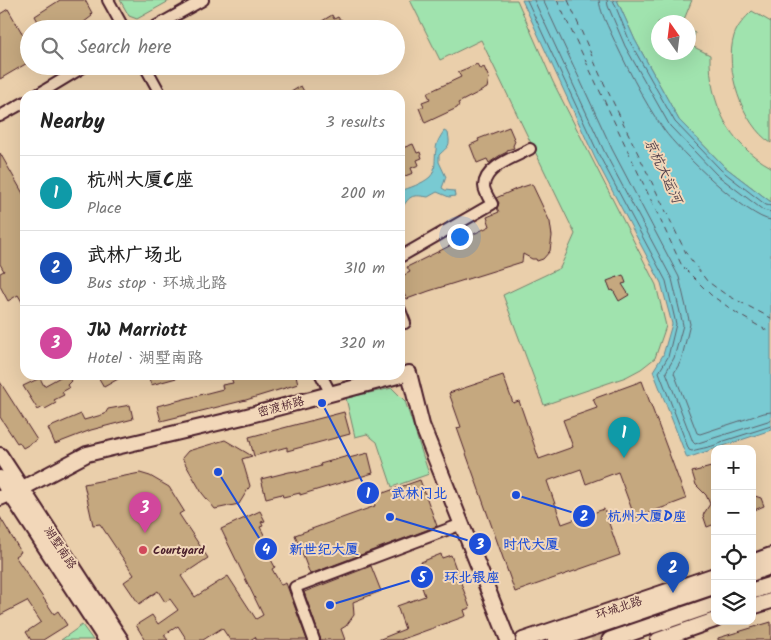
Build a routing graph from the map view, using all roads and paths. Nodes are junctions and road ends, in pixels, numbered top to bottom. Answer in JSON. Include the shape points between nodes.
{"nodes":[{"id":1,"x":108,"y":0,"type":"edge"},
{"id":2,"x":203,"y":0,"type":"edge"},
{"id":3,"x":119,"y":20,"type":"edge"},
{"id":4,"x":167,"y":20,"type":"edge"},
{"id":5,"x":71,"y":75,"type":"edge"},
{"id":6,"x":150,"y":75,"type":"edge"},
{"id":7,"x":45,"y":90,"type":"edge"},
{"id":8,"x":158,"y":90,"type":"edge"},
{"id":9,"x":20,"y":105,"type":"edge"},
{"id":10,"x":0,"y":116,"type":"edge"},
{"id":11,"x":530,"y":149,"type":"dead end"},
{"id":12,"x":405,"y":254,"type":"edge"},
{"id":13,"x":405,"y":374,"type":"edge"},
{"id":14,"x":323,"y":380,"type":"edge"},
{"id":15,"x":383,"y":380,"type":"edge"},
{"id":16,"x":331,"y":394,"type":"junction"},
{"id":17,"x":0,"y":455,"type":"edge"},
{"id":18,"x":0,"y":478,"type":"edge"},
{"id":19,"x":10,"y":493,"type":"edge"},
{"id":20,"x":462,"y":524,"type":"junction"},
{"id":21,"x":771,"y":555,"type":"edge"},
{"id":22,"x":756,"y":561,"type":"edge"},
{"id":23,"x":771,"y":566,"type":"edge"},
{"id":24,"x":756,"y":572,"type":"edge"},
{"id":25,"x":711,"y":576,"type":"edge"},
{"id":26,"x":771,"y":585,"type":"edge"},
{"id":27,"x":711,"y":587,"type":"edge"},
{"id":28,"x":756,"y":590,"type":"edge"},
{"id":29,"x":771,"y":601,"type":"edge"},
{"id":30,"x":711,"y":605,"type":"edge"},
{"id":31,"x":756,"y":606,"type":"edge"},
{"id":32,"x":711,"y":621,"type":"edge"},
{"id":33,"x":106,"y":640,"type":"edge"},
{"id":34,"x":121,"y":640,"type":"edge"},
{"id":35,"x":314,"y":640,"type":"edge"},
{"id":36,"x":508,"y":640,"type":"edge"},
{"id":37,"x":523,"y":640,"type":"edge"},
{"id":38,"x":556,"y":640,"type":"edge"},
{"id":39,"x":610,"y":640,"type":"edge"},
{"id":40,"x":658,"y":640,"type":"edge"}],
"edges":[{"from":1,"to":3,"type":"street"},
{"from":2,"to":4,"type":"street"},
{"from":5,"to":7,"type":"street"},
{"from":6,"to":8,"type":"street"},
{"from":9,"to":10,"type":"street"},
{"from":11,"to":12,"type":"street","via":[[493,169],[486,177],[484,187],[492,204]]},
{"from":13,"to":20,"type":"main road","name":"密渡桥路","via":[[409,373],[422,425]]},
{"from":14,"to":16,"type":"street"},
{"from":15,"to":16,"type":"main road","name":"密渡桥路"},
{"from":16,"to":19,"type":"main road","name":"密渡桥路","via":[[87,454]]},
{"from":17,"to":19,"type":"main road","name":"湖墅南路"},
{"from":18,"to":19,"type":"main road","name":"湖墅南路"},
{"from":19,"to":33,"type":"main road","name":"湖墅南路"},
{"from":19,"to":34,"type":"main road","name":"湖墅南路"},
{"from":20,"to":35,"type":"street","via":[[295,587]]},
{"from":20,"to":36,"type":"main road","name":"密渡桥路"},
{"from":21,"to":22,"type":"main road"},
{"from":23,"to":24,"type":"main road"},
{"from":25,"to":37,"type":"main road","name":"环城北路"},
{"from":26,"to":28,"type":"main road"},
{"from":27,"to":38,"type":"main road","name":"环城北路"},
{"from":29,"to":31,"type":"main road"},
{"from":30,"to":39,"type":"main road"},
{"from":32,"to":40,"type":"main road"}]}
